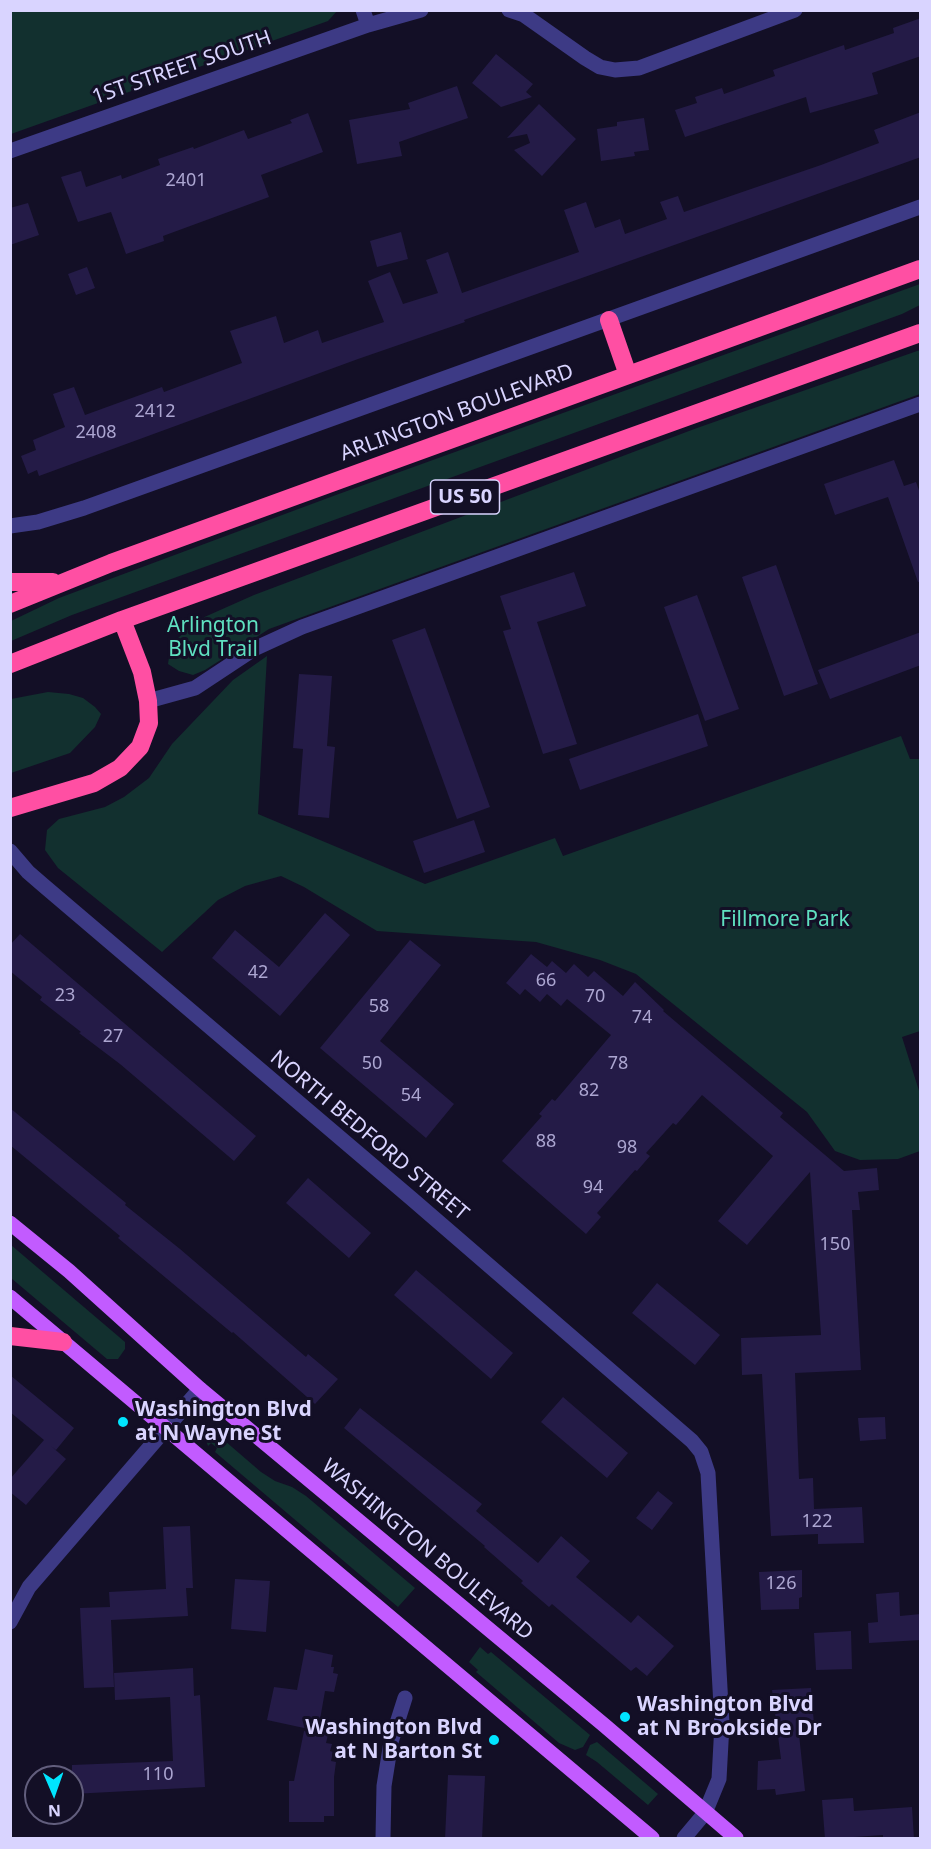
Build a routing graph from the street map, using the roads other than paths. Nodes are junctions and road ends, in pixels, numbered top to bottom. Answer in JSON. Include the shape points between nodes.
{"nodes":[{"id":1,"x":421,"y":10,"type":"edge"},
{"id":2,"x":509,"y":10,"type":"edge"},
{"id":3,"x":795,"y":10,"type":"edge"},
{"id":4,"x":365,"y":18,"type":"edge"},
{"id":5,"x":10,"y":151,"type":"edge"},
{"id":6,"x":921,"y":207,"type":"edge"},
{"id":7,"x":921,"y":269,"type":"edge"},
{"id":8,"x":609,"y":320,"type":"junction"},
{"id":9,"x":921,"y":333,"type":"edge"},
{"id":10,"x":628,"y":375,"type":"junction"},
{"id":11,"x":921,"y":404,"type":"edge"},
{"id":12,"x":10,"y":526,"type":"edge"},
{"id":13,"x":63,"y":581,"type":"junction"},
{"id":14,"x":10,"y":582,"type":"edge"},
{"id":15,"x":10,"y":604,"type":"edge"},
{"id":16,"x":122,"y":620,"type":"junction"},
{"id":17,"x":10,"y":664,"type":"edge"},
{"id":18,"x":148,"y":701,"type":"junction"},
{"id":19,"x":10,"y":808,"type":"edge"},
{"id":20,"x":10,"y":851,"type":"edge"},
{"id":21,"x":10,"y":1223,"type":"edge"},
{"id":22,"x":10,"y":1297,"type":"edge"},
{"id":23,"x":10,"y":1336,"type":"edge"},
{"id":24,"x":63,"y":1342,"type":"junction"},
{"id":25,"x":200,"y":1389,"type":"junction"},
{"id":26,"x":167,"y":1428,"type":"junction"},
{"id":27,"x":10,"y":1622,"type":"edge"},
{"id":28,"x":405,"y":1698,"type":"dead end"},
{"id":29,"x":705,"y":1813,"type":"junction"},
{"id":30,"x":383,"y":1839,"type":"edge"},
{"id":31,"x":652,"y":1839,"type":"edge"},
{"id":32,"x":684,"y":1839,"type":"edge"},
{"id":33,"x":736,"y":1839,"type":"edge"}],
"edges":[{"from":1,"to":4,"type":"street","name":"1ST STREET SOUTH"},
{"from":2,"to":3,"type":"street","via":[[524,15],[600,67],[615,70],[639,68]]},
{"from":4,"to":5,"type":"street","name":"1ST STREET SOUTH"},
{"from":6,"to":8,"type":"street","name":"ARLINGTON BOULEVARD"},
{"from":7,"to":10,"type":"highway","name":"ARLINGTON BOULEVARD","number":"US 50"},
{"from":8,"to":10,"type":"highway"},
{"from":8,"to":12,"type":"street","name":"ARLINGTON BOULEVARD","via":[[67,514]]},
{"from":9,"to":16,"type":"highway","number":"US 50"},
{"from":10,"to":13,"type":"highway","name":"ARLINGTON BOULEVARD","number":"US 50"},
{"from":11,"to":18,"type":"street","via":[[302,627],[254,649],[195,688]]},
{"from":13,"to":14,"type":"highway"},
{"from":13,"to":15,"type":"highway","name":"ARLINGTON BOULEVARD","number":"US 50"},
{"from":16,"to":17,"type":"highway","number":"US 50"},
{"from":16,"to":18,"type":"highway","via":[[142,672]]},
{"from":18,"to":19,"type":"highway","via":[[145,736],[120,768],[81,788]]},
{"from":20,"to":29,"type":"street","name":"NORTH BEDFORD STREET","via":[[60,900],[701,1452],[708,1473],[722,1724],[720,1779]]},
{"from":21,"to":25,"type":"main road","name":"WASHINGTON BOULEVARD"},
{"from":22,"to":24,"type":"main road"},
{"from":23,"to":24,"type":"highway"},
{"from":24,"to":26,"type":"main road"},
{"from":25,"to":26,"type":"street"},
{"from":25,"to":29,"type":"main road","name":"WASHINGTON BOULEVARD"},
{"from":26,"to":27,"type":"street","via":[[29,1587]]},
{"from":26,"to":31,"type":"main road"},
{"from":28,"to":30,"type":"street","via":[[391,1742],[384,1786]]},
{"from":29,"to":32,"type":"street"},
{"from":29,"to":33,"type":"main road","name":"WASHINGTON BOULEVARD"}]}
